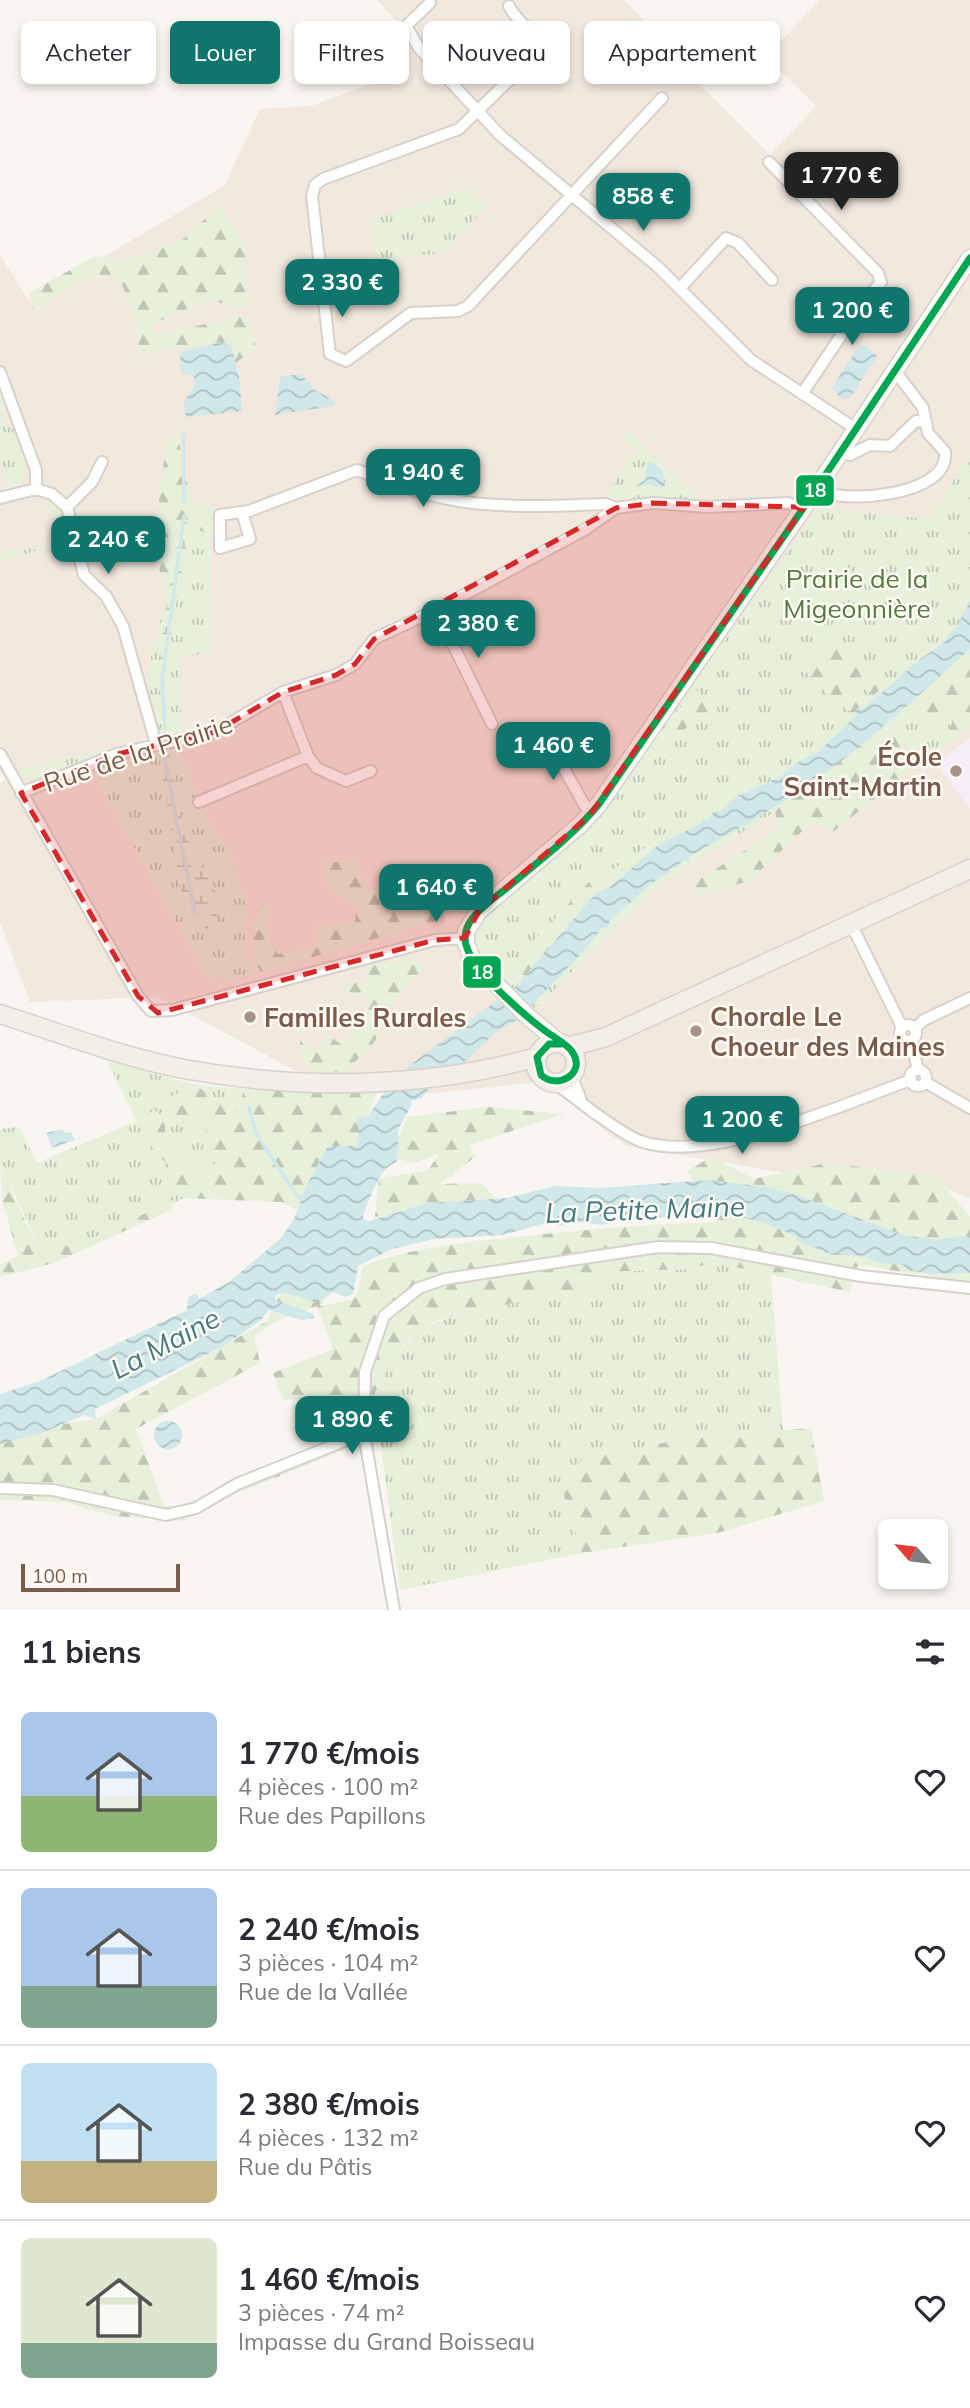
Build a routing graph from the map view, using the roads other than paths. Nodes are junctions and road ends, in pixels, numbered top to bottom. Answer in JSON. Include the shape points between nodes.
{"nodes":[{"id":1,"x":430,"y":3,"type":"dead end"},
{"id":2,"x":509,"y":6,"type":"dead end"},
{"id":3,"x":662,"y":98,"type":"dead end"},
{"id":4,"x":478,"y":112,"type":"junction"},
{"id":5,"x":769,"y":162,"type":"dead end"},
{"id":6,"x":572,"y":194,"type":"junction"},
{"id":7,"x":970,"y":258,"type":"edge"},
{"id":8,"x":772,"y":280,"type":"dead end"},
{"id":9,"x":680,"y":288,"type":"junction"},
{"id":10,"x":895,"y":371,"type":"junction"},
{"id":11,"x":0,"y":372,"type":"edge"},
{"id":12,"x":802,"y":394,"type":"junction"},
{"id":13,"x":925,"y":422,"type":"junction"},
{"id":14,"x":856,"y":429,"type":"junction"},
{"id":15,"x":841,"y":452,"type":"junction"},
{"id":16,"x":102,"y":462,"type":"dead end"},
{"id":17,"x":36,"y":489,"type":"junction"},
{"id":18,"x":815,"y":490,"type":"junction"},
{"id":19,"x":0,"y":498,"type":"edge"},
{"id":20,"x":67,"y":507,"type":"junction"},
{"id":21,"x":616,"y":508,"type":"junction"},
{"id":22,"x":802,"y":510,"type":"junction"},
{"id":23,"x":242,"y":512,"type":"dead end"},
{"id":24,"x":436,"y":610,"type":"junction"},
{"id":25,"x":283,"y":692,"type":"junction"},
{"id":26,"x":492,"y":724,"type":"dead end"},
{"id":27,"x":544,"y":733,"type":"dead end"},
{"id":28,"x":156,"y":744,"type":"junction"},
{"id":29,"x":0,"y":754,"type":"edge"},
{"id":30,"x":308,"y":756,"type":"junction"},
{"id":31,"x":371,"y":771,"type":"dead end"},
{"id":32,"x":21,"y":793,"type":"junction"},
{"id":33,"x":198,"y":802,"type":"dead end"},
{"id":34,"x":590,"y":816,"type":"junction"},
{"id":35,"x":970,"y":869,"type":"edge"},
{"id":36,"x":852,"y":926,"type":"junction"},
{"id":37,"x":465,"y":937,"type":"junction"},
{"id":38,"x":970,"y":998,"type":"edge"},
{"id":39,"x":0,"y":1014,"type":"edge"},
{"id":40,"x":902,"y":1027,"type":"junction"},
{"id":41,"x":915,"y":1028,"type":"junction"},
{"id":42,"x":911,"y":1040,"type":"junction"},
{"id":43,"x":557,"y":1057,"type":"junction"},
{"id":44,"x":914,"y":1075,"type":"junction"},
{"id":45,"x":554,"y":1082,"type":"joint"},
{"id":46,"x":581,"y":1100,"type":"junction"},
{"id":47,"x":970,"y":1108,"type":"edge"},
{"id":48,"x":970,"y":1288,"type":"edge"},
{"id":49,"x":364,"y":1433,"type":"junction"},
{"id":50,"x":0,"y":1488,"type":"edge"},
{"id":51,"x":394,"y":1610,"type":"edge"}],
"edges":[{"from":1,"to":4,"type":"street","via":[[406,26],[419,48]]},
{"from":2,"to":4,"type":"street","via":[[515,19],[539,42],[540,50]]},
{"from":3,"to":6,"type":"street"},
{"from":4,"to":6,"type":"street"},
{"from":4,"to":6,"type":"street","via":[[459,128],[323,179],[315,186],[312,196],[330,354],[346,361],[411,313],[458,311],[468,306]]},
{"from":5,"to":12,"type":"street","via":[[878,273],[881,282]]},
{"from":6,"to":9,"type":"street"},
{"from":7,"to":10,"type":"street"},
{"from":8,"to":9,"type":"street","via":[[738,243],[726,238]]},
{"from":9,"to":12,"type":"street","via":[[751,360]]},
{"from":10,"to":13,"type":"street","via":[[923,408]]},
{"from":10,"to":14,"type":"street"},
{"from":11,"to":17,"type":"street","via":[[36,470]]},
{"from":12,"to":14,"type":"street"},
{"from":13,"to":15,"type":"street","via":[[916,421],[890,446],[870,445],[850,455]]},
{"from":13,"to":18,"type":"street","via":[[945,458],[926,481],[908,491],[864,497],[832,496]]},
{"from":14,"to":15,"type":"street"},
{"from":15,"to":18,"type":"street"},
{"from":16,"to":20,"type":"street","via":[[92,482]]},
{"from":17,"to":19,"type":"street"},
{"from":17,"to":20,"type":"street","via":[[52,494]]},
{"from":18,"to":22,"type":"street"},
{"from":20,"to":28,"type":"street","via":[[84,575],[106,596],[123,626]]},
{"from":21,"to":22,"type":"street","via":[[653,503],[708,507],[788,503]]},
{"from":21,"to":23,"type":"street","via":[[605,504],[528,508],[464,502],[357,470]]},
{"from":21,"to":24,"type":"street","name":"Rue de la Prairie"},
{"from":22,"to":34,"type":"street"},
{"from":24,"to":25,"type":"street","name":"Rue de la Prairie","via":[[374,639],[355,664],[336,676]]},
{"from":24,"to":26,"type":"street"},
{"from":25,"to":28,"type":"street","name":"Rue de la Prairie","via":[[215,732]]},
{"from":25,"to":30,"type":"street"},
{"from":27,"to":34,"type":"street"},
{"from":28,"to":32,"type":"street","name":"Rue de la Prairie","via":[[117,754]]},
{"from":29,"to":32,"type":"street"},
{"from":30,"to":31,"type":"street","via":[[317,768],[346,781]]},
{"from":30,"to":33,"type":"street"},
{"from":32,"to":37,"type":"street","via":[[138,996],[152,1011],[168,1011],[413,946]]},
{"from":34,"to":37,"type":"street","via":[[479,911]]},
{"from":35,"to":36,"type":"main road"},
{"from":36,"to":40,"type":"street"},
{"from":36,"to":43,"type":"main road"},
{"from":37,"to":43,"type":"street","via":[[472,959],[540,1027]]},
{"from":38,"to":41,"type":"street"},
{"from":39,"to":43,"type":"main road","via":[[183,1069],[254,1078],[341,1082],[470,1071]]},
{"from":40,"to":41,"type":"street"},
{"from":40,"to":42,"type":"street","via":[[902,1038]]},
{"from":41,"to":42,"type":"street"},
{"from":42,"to":44,"type":"street"},
{"from":43,"to":45,"type":"main road","via":[[544,1078]]},
{"from":43,"to":46,"type":"street"},
{"from":44,"to":46,"type":"street","via":[[738,1141],[705,1147],[644,1142]]},
{"from":44,"to":47,"type":"street","via":[[917,1085],[925,1082]]},
{"from":45,"to":46,"type":"street"},
{"from":48,"to":49,"type":"street","via":[[861,1276],[711,1248],[658,1247],[445,1279],[419,1288],[384,1315],[365,1372]]},
{"from":49,"to":50,"type":"street","via":[[237,1484],[195,1508],[166,1515],[54,1490]]},
{"from":49,"to":51,"type":"street"}]}
